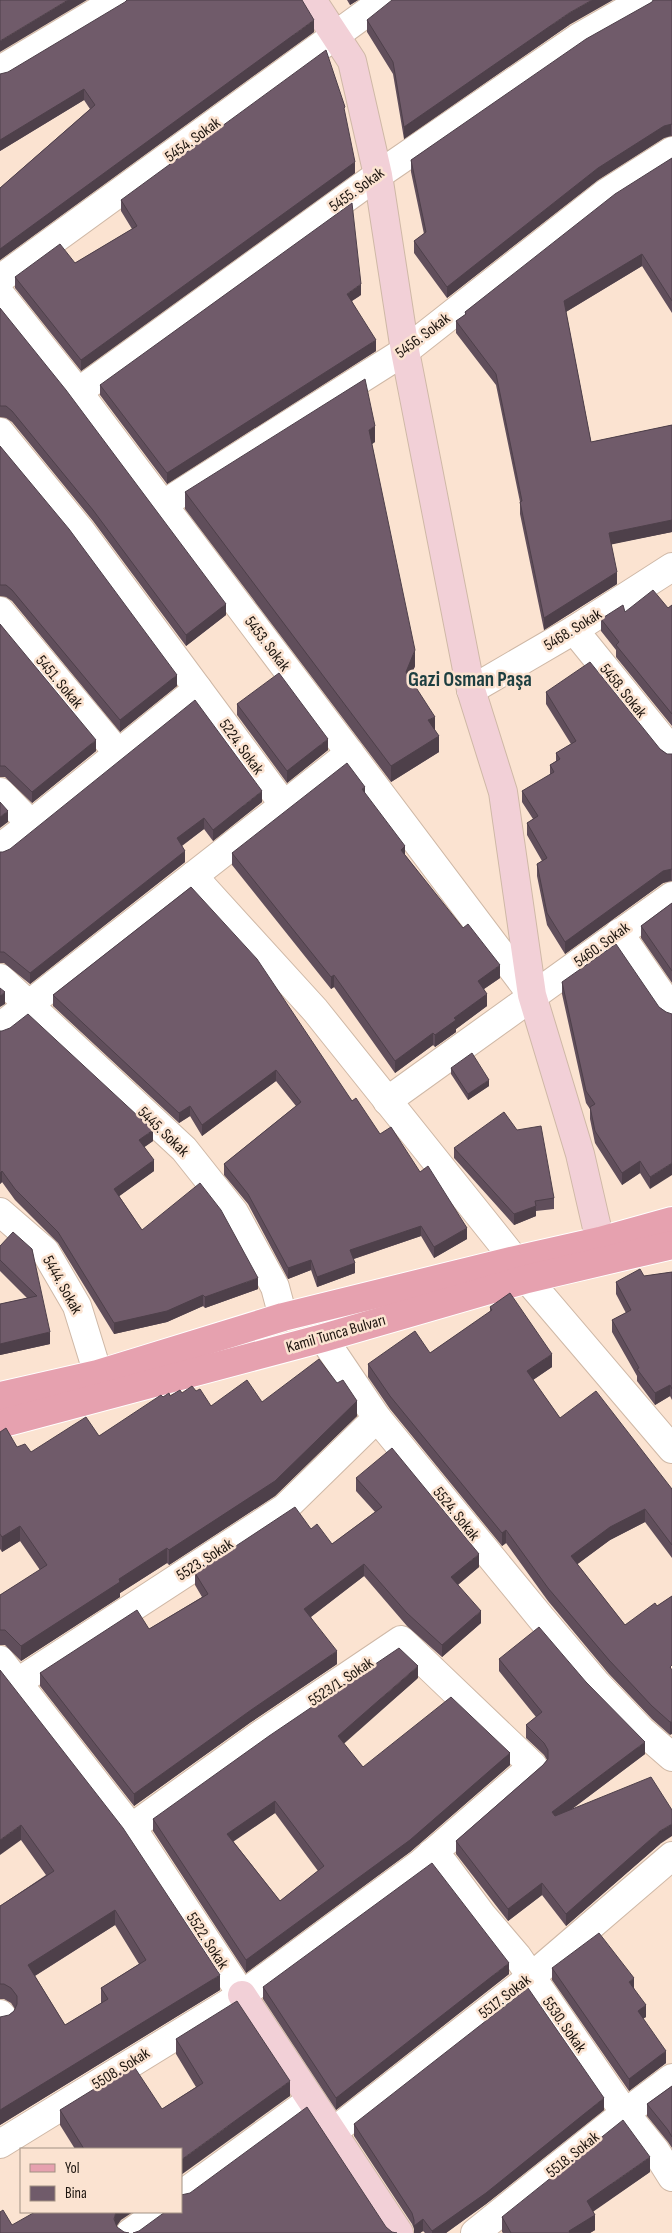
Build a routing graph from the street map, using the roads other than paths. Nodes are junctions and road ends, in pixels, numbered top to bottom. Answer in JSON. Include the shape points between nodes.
{"nodes":[{"id":1,"x":117,"y":0,"type":"edge"},
{"id":2,"x":312,"y":0,"type":"edge"},
{"id":3,"x":384,"y":0,"type":"edge"},
{"id":4,"x":644,"y":0,"type":"edge"},
{"id":5,"x":336,"y":36,"type":"junction"},
{"id":6,"x":0,"y":70,"type":"edge"},
{"id":7,"x":672,"y":151,"type":"edge"},
{"id":8,"x":378,"y":175,"type":"junction"},
{"id":9,"x":0,"y":280,"type":"edge"},
{"id":10,"x":0,"y":294,"type":"edge"},
{"id":11,"x":405,"y":351,"type":"junction"},
{"id":12,"x":78,"y":392,"type":"junction"},
{"id":13,"x":0,"y":432,"type":"edge"},
{"id":14,"x":162,"y":505,"type":"junction"},
{"id":15,"x":672,"y":567,"type":"edge"},
{"id":16,"x":0,"y":611,"type":"edge"},
{"id":17,"x":574,"y":630,"type":"junction"},
{"id":18,"x":198,"y":689,"type":"junction"},
{"id":19,"x":471,"y":690,"type":"junction"},
{"id":20,"x":672,"y":751,"type":"edge"},
{"id":21,"x":118,"y":753,"type":"junction"},
{"id":22,"x":350,"y":753,"type":"junction"},
{"id":23,"x":0,"y":792,"type":"edge"},
{"id":24,"x":284,"y":805,"type":"junction"},
{"id":25,"x":30,"y":824,"type":"junction"},
{"id":26,"x":0,"y":848,"type":"edge"},
{"id":27,"x":193,"y":876,"type":"junction"},
{"id":28,"x":672,"y":896,"type":"edge"},
{"id":29,"x":619,"y":933,"type":"junction"},
{"id":30,"x":0,"y":978,"type":"edge"},
{"id":31,"x":532,"y":996,"type":"junction"},
{"id":32,"x":29,"y":1004,"type":"junction"},
{"id":33,"x":672,"y":1010,"type":"edge"},
{"id":34,"x":0,"y":1027,"type":"edge"},
{"id":35,"x":387,"y":1100,"type":"junction"},
{"id":36,"x":0,"y":1212,"type":"edge"},
{"id":37,"x":672,"y":1221,"type":"edge"},
{"id":38,"x":600,"y":1241,"type":"junction"},
{"id":39,"x":672,"y":1245,"type":"edge"},
{"id":40,"x":521,"y":1270,"type":"junction"},
{"id":41,"x":283,"y":1317,"type":"junction"},
{"id":42,"x":322,"y":1338,"type":"junction"},
{"id":43,"x":98,"y":1374,"type":"junction"},
{"id":44,"x":0,"y":1396,"type":"edge"},
{"id":45,"x":377,"y":1418,"type":"junction"},
{"id":46,"x":0,"y":1424,"type":"edge"},
{"id":47,"x":672,"y":1449,"type":"edge"},
{"id":48,"x":0,"y":1660,"type":"edge"},
{"id":49,"x":18,"y":1682,"type":"junction"},
{"id":50,"x":672,"y":1757,"type":"edge"},
{"id":51,"x":533,"y":1766,"type":"joint"},
{"id":52,"x":131,"y":1828,"type":"junction"},
{"id":53,"x":431,"y":1854,"type":"junction"},
{"id":54,"x":672,"y":1856,"type":"edge"},
{"id":55,"x":531,"y":1977,"type":"junction"},
{"id":56,"x":242,"y":1995,"type":"junction"},
{"id":57,"x":672,"y":2078,"type":"edge"},
{"id":58,"x":311,"y":2100,"type":"junction"},
{"id":59,"x":625,"y":2113,"type":"junction"},
{"id":60,"x":333,"y":2132,"type":"junction"},
{"id":61,"x":0,"y":2144,"type":"edge"},
{"id":62,"x":672,"y":2177,"type":"edge"},
{"id":63,"x":182,"y":2194,"type":"edge"},
{"id":64,"x":158,"y":2213,"type":"edge"},
{"id":65,"x":130,"y":2233,"type":"edge"},
{"id":66,"x":399,"y":2233,"type":"edge"},
{"id":67,"x":475,"y":2233,"type":"edge"}],
"edges":[{"from":1,"to":6,"type":"street"},
{"from":2,"to":5,"type":"street"},
{"from":3,"to":5,"type":"street","name":"5454. Sokak"},
{"from":4,"to":8,"type":"street","name":"5455. Sokak","via":[[578,38]]},
{"from":5,"to":8,"type":"street","via":[[352,61]]},
{"from":5,"to":9,"type":"street","name":"5454. Sokak"},
{"from":7,"to":11,"type":"street","name":"5456. Sokak","via":[[606,193]]},
{"from":8,"to":11,"type":"street"},
{"from":8,"to":12,"type":"street","name":"5455. Sokak"},
{"from":10,"to":12,"type":"street","name":"5453. Sokak"},
{"from":11,"to":14,"type":"street","name":"5456. Sokak"},
{"from":11,"to":19,"type":"street"},
{"from":12,"to":14,"type":"street","name":"5453. Sokak"},
{"from":13,"to":18,"type":"street","name":"5224. Sokak","via":[[81,531]]},
{"from":14,"to":22,"type":"street","name":"5453. Sokak"},
{"from":15,"to":17,"type":"street","name":"5468. Sokak"},
{"from":16,"to":21,"type":"street","name":"5451. Sokak"},
{"from":17,"to":19,"type":"street","name":"5468. Sokak"},
{"from":17,"to":20,"type":"street","name":"5458. Sokak"},
{"from":18,"to":21,"type":"street"},
{"from":18,"to":24,"type":"street","name":"5224. Sokak"},
{"from":19,"to":31,"type":"street","via":[[503,792]]},
{"from":21,"to":25,"type":"street"},
{"from":22,"to":24,"type":"street"},
{"from":22,"to":31,"type":"street","name":"5453. Sokak"},
{"from":23,"to":25,"type":"street"},
{"from":24,"to":27,"type":"street"},
{"from":25,"to":26,"type":"street"},
{"from":27,"to":32,"type":"street"},
{"from":27,"to":35,"type":"street","via":[[314,1010]]},
{"from":28,"to":29,"type":"street","name":"5460. Sokak"},
{"from":29,"to":31,"type":"street","name":"5460. Sokak"},
{"from":29,"to":33,"type":"street"},
{"from":30,"to":32,"type":"street","name":"5445. Sokak"},
{"from":31,"to":35,"type":"street","name":"5460. Sokak"},
{"from":31,"to":38,"type":"street","via":[[580,1154]]},
{"from":32,"to":34,"type":"street"},
{"from":32,"to":41,"type":"street","name":"5445. Sokak","via":[[184,1149],[229,1205],[275,1286]]},
{"from":35,"to":40,"type":"street"},
{"from":36,"to":43,"type":"street","name":"5444. Sokak","via":[[44,1251],[77,1306]]},
{"from":37,"to":38,"type":"main road","name":"Kamil Tunca Bulvarı"},
{"from":38,"to":40,"type":"main road","name":"Kamil Tunca Bulvarı"},
{"from":39,"to":40,"type":"main road","name":"Kamil Tunca Bulvarı"},
{"from":40,"to":41,"type":"main road","name":"Kamil Tunca Bulvarı"},
{"from":40,"to":42,"type":"main road","name":"Kamil Tunca Bulvarı"},
{"from":40,"to":47,"type":"street"},
{"from":41,"to":43,"type":"main road","name":"Kamil Tunca Bulvarı"},
{"from":42,"to":45,"type":"street","name":"5524. Sokak"},
{"from":42,"to":46,"type":"main road","name":"Kamil Tunca Bulvarı"},
{"from":43,"to":44,"type":"main road","name":"Kamil Tunca Bulvarı"},
{"from":45,"to":49,"type":"street","name":"5523. Sokak","via":[[285,1508]]},
{"from":45,"to":50,"type":"street","name":"5524. Sokak","via":[[597,1684]]},
{"from":48,"to":49,"type":"street","name":"5522. Sokak"},
{"from":49,"to":52,"type":"street","name":"5522. Sokak"},
{"from":51,"to":52,"type":"street","name":"5523/1. Sokak","via":[[401,1640]]},
{"from":51,"to":53,"type":"street","name":"5508. Sokak"},
{"from":52,"to":56,"type":"street","name":"5522. Sokak"},
{"from":53,"to":55,"type":"street","name":"5530. Sokak","via":[[444,1864]]},
{"from":53,"to":56,"type":"street","name":"5508. Sokak"},
{"from":54,"to":55,"type":"street","name":"5517. Sokak"},
{"from":55,"to":59,"type":"street","name":"5530. Sokak"},
{"from":55,"to":60,"type":"street","name":"5517. Sokak"},
{"from":56,"to":58,"type":"street","name":"5522. Sokak"},
{"from":56,"to":61,"type":"street","name":"5508. Sokak"},
{"from":57,"to":59,"type":"street","name":"5518. Sokak"},
{"from":58,"to":60,"type":"street","name":"5522. Sokak"},
{"from":58,"to":63,"type":"street"},
{"from":59,"to":62,"type":"street","name":"5530. Sokak"},
{"from":59,"to":67,"type":"street","name":"5518. Sokak"},
{"from":60,"to":66,"type":"street","name":"5522. Sokak"},
{"from":64,"to":65,"type":"street"}]}
